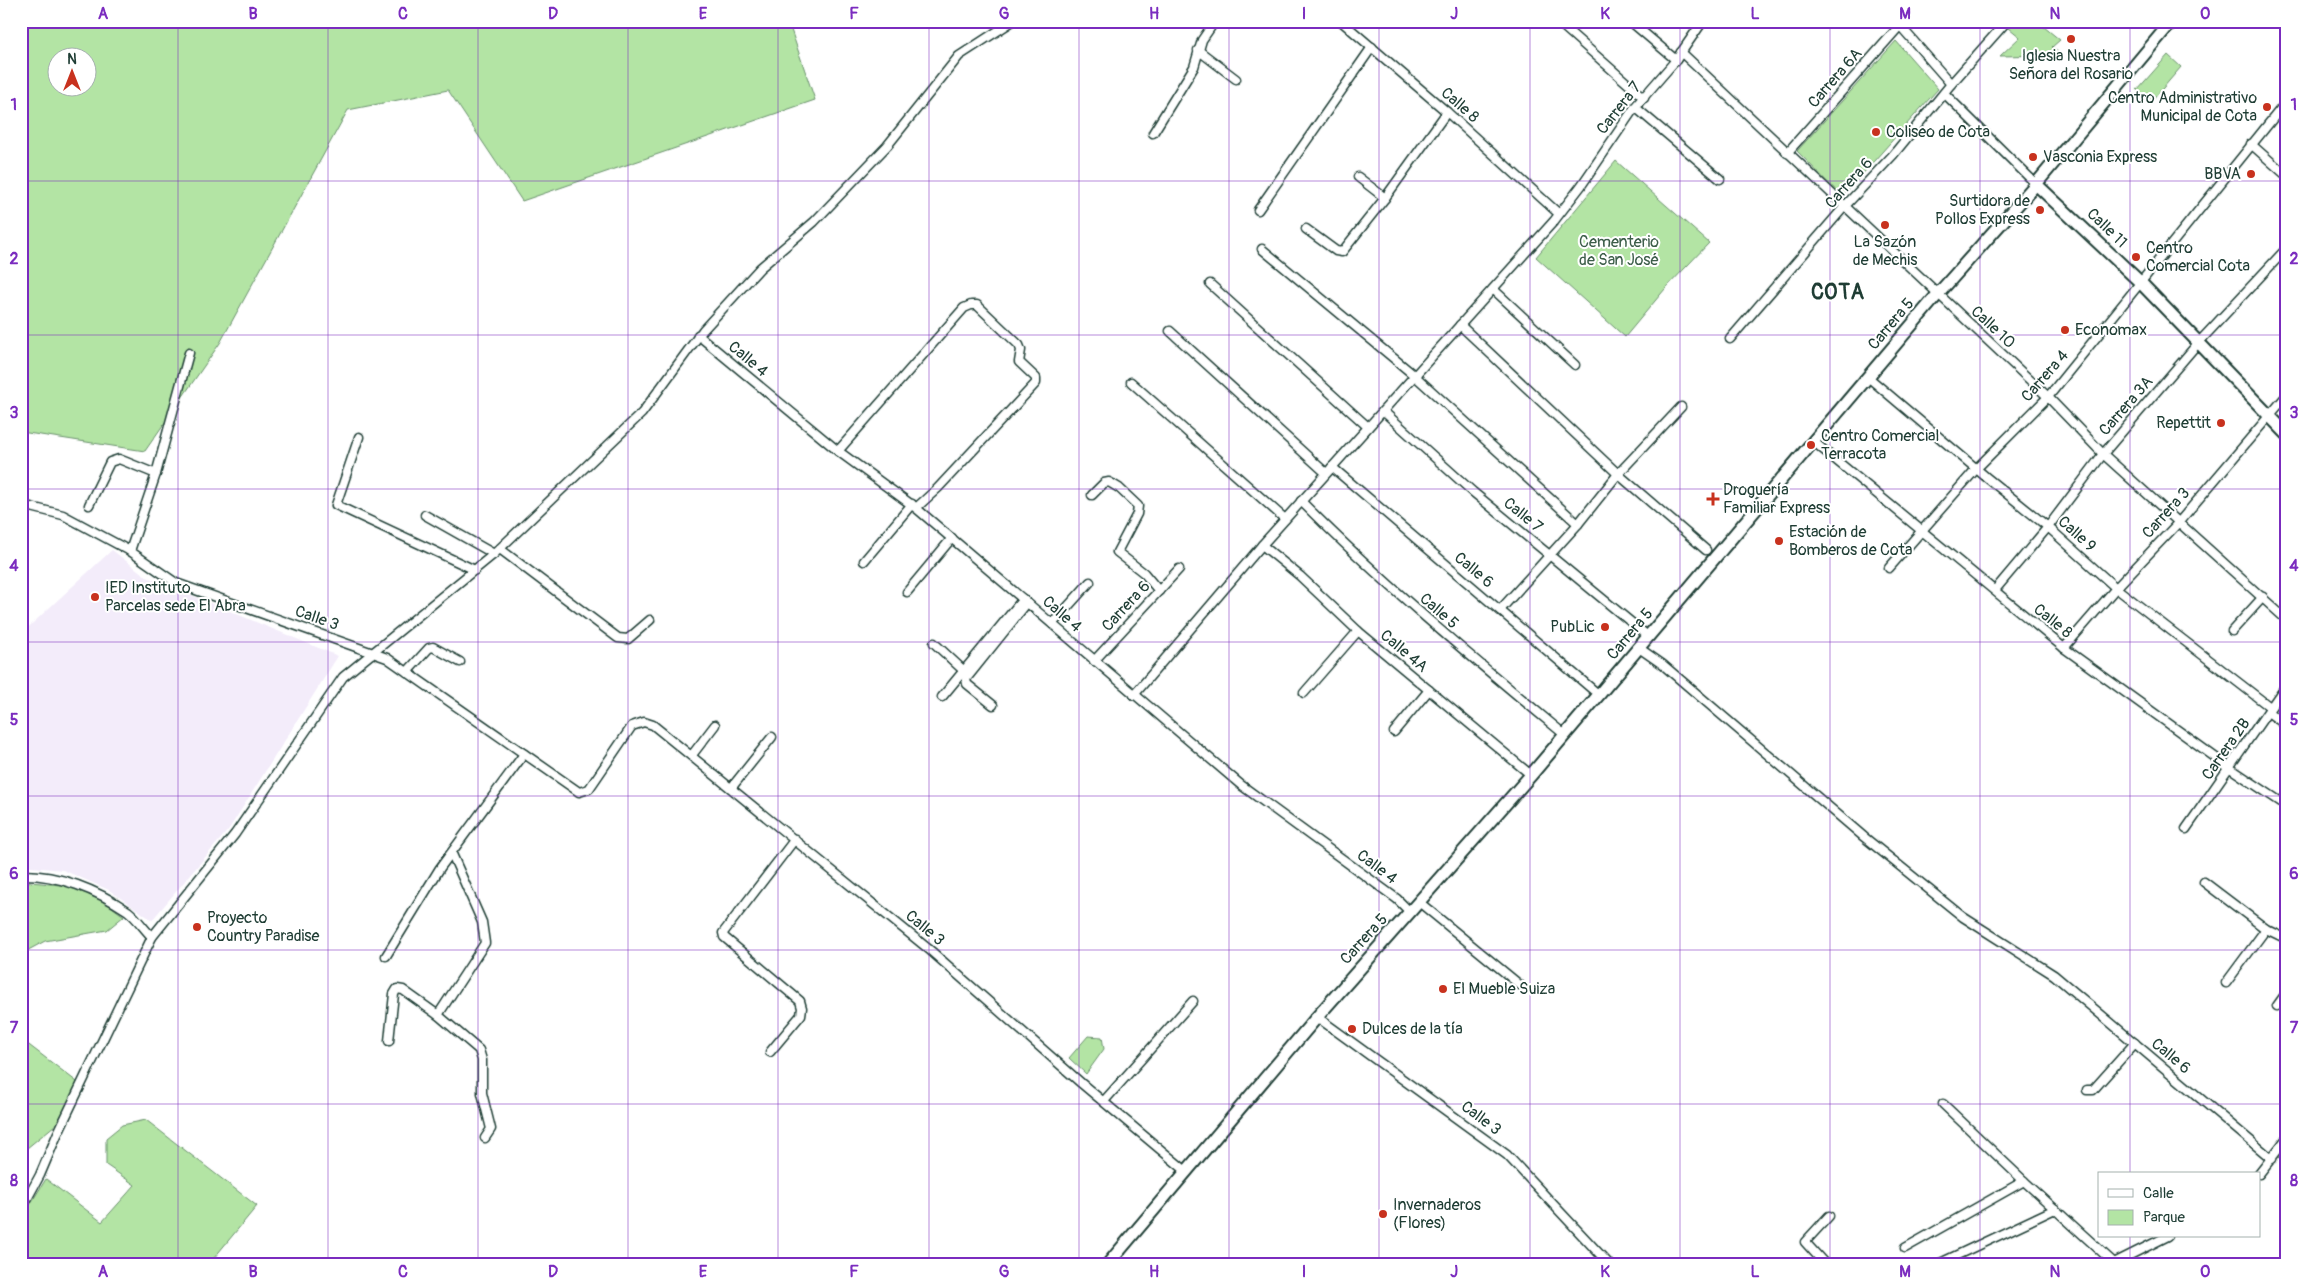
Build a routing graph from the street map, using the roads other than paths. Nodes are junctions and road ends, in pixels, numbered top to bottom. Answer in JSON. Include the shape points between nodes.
{"nodes":[{"id":1,"x":1013,"y":21,"type":"edge"},
{"id":2,"x":1215,"y":21,"type":"edge"},
{"id":3,"x":1341,"y":21,"type":"edge"},
{"id":4,"x":1557,"y":21,"type":"edge"},
{"id":5,"x":1630,"y":21,"type":"edge"},
{"id":6,"x":1703,"y":21,"type":"edge"},
{"id":7,"x":2007,"y":21,"type":"edge"},
{"id":8,"x":2172,"y":21,"type":"edge"},
{"id":9,"x":1900,"y":23,"type":"edge"},
{"id":10,"x":1372,"y":47,"type":"junction"},
{"id":11,"x":1198,"y":50,"type":"junction"},
{"id":12,"x":1681,"y":52,"type":"junction"},
{"id":13,"x":1676,"y":60,"type":"junction"},
{"id":14,"x":1236,"y":78,"type":"dead end"},
{"id":15,"x":1951,"y":84,"type":"junction"},
{"id":16,"x":1944,"y":93,"type":"junction"},
{"id":17,"x":1644,"y":98,"type":"junction"},
{"id":18,"x":2287,"y":101,"type":"edge"},
{"id":19,"x":1635,"y":107,"type":"junction"},
{"id":20,"x":1447,"y":112,"type":"junction"},
{"id":21,"x":1153,"y":133,"type":"dead end"},
{"id":22,"x":2251,"y":144,"type":"junction"},
{"id":23,"x":1787,"y":153,"type":"junction"},
{"id":24,"x":2287,"y":176,"type":"edge"},
{"id":25,"x":1358,"y":177,"type":"dead end"},
{"id":26,"x":1720,"y":179,"type":"dead end"},
{"id":27,"x":2036,"y":184,"type":"junction"},
{"id":28,"x":1385,"y":198,"type":"junction"},
{"id":29,"x":1845,"y":206,"type":"junction"},
{"id":30,"x":1258,"y":210,"type":"dead end"},
{"id":31,"x":1558,"y":213,"type":"junction"},
{"id":32,"x":1306,"y":228,"type":"dead end"},
{"id":33,"x":2287,"y":248,"type":"edge"},
{"id":34,"x":1262,"y":249,"type":"dead end"},
{"id":35,"x":2139,"y":281,"type":"junction"},
{"id":36,"x":1210,"y":284,"type":"dead end"},
{"id":37,"x":1493,"y":289,"type":"junction"},
{"id":38,"x":1938,"y":294,"type":"junction"},
{"id":39,"x":1460,"y":326,"type":"junction"},
{"id":40,"x":1170,"y":331,"type":"dead end"},
{"id":41,"x":698,"y":335,"type":"junction"},
{"id":42,"x":1730,"y":339,"type":"dead end"},
{"id":43,"x":2199,"y":342,"type":"junction"},
{"id":44,"x":189,"y":353,"type":"dead end"},
{"id":45,"x":1575,"y":365,"type":"dead end"},
{"id":46,"x":1415,"y":376,"type":"junction"},
{"id":47,"x":1868,"y":377,"type":"junction"},
{"id":48,"x":1131,"y":382,"type":"dead end"},
{"id":49,"x":2287,"y":395,"type":"edge"},
{"id":50,"x":2048,"y":396,"type":"junction"},
{"id":51,"x":1681,"y":407,"type":"dead end"},
{"id":52,"x":1383,"y":411,"type":"junction"},
{"id":53,"x":2269,"y":415,"type":"junction"},
{"id":54,"x":1368,"y":427,"type":"junction"},
{"id":55,"x":2287,"y":434,"type":"edge"},
{"id":56,"x":359,"y":437,"type":"dead end"},
{"id":57,"x":1814,"y":442,"type":"junction"},
{"id":58,"x":838,"y":450,"type":"junction"},
{"id":59,"x":2103,"y":454,"type":"junction"},
{"id":60,"x":1976,"y":469,"type":"junction"},
{"id":61,"x":1329,"y":470,"type":"junction"},
{"id":62,"x":156,"y":474,"type":"junction"},
{"id":63,"x":1618,"y":474,"type":"junction"},
{"id":64,"x":1092,"y":495,"type":"dead end"},
{"id":65,"x":1300,"y":501,"type":"junction"},
{"id":66,"x":89,"y":505,"type":"dead end"},
{"id":67,"x":914,"y":506,"type":"junction"},
{"id":68,"x":21,"y":508,"type":"edge"},
{"id":69,"x":425,"y":515,"type":"dead end"},
{"id":70,"x":1285,"y":519,"type":"junction"},
{"id":71,"x":2179,"y":522,"type":"junction"},
{"id":72,"x":1578,"y":524,"type":"junction"},
{"id":73,"x":2048,"y":526,"type":"junction"},
{"id":74,"x":1921,"y":529,"type":"junction"},
{"id":75,"x":952,"y":538,"type":"junction"},
{"id":76,"x":1262,"y":545,"type":"junction"},
{"id":77,"x":1706,"y":550,"type":"dead end"},
{"id":78,"x":130,"y":551,"type":"junction"},
{"id":79,"x":497,"y":551,"type":"junction"},
{"id":80,"x":1550,"y":554,"type":"junction"},
{"id":81,"x":864,"y":561,"type":"dead end"},
{"id":82,"x":1889,"y":568,"type":"dead end"},
{"id":83,"x":1179,"y":569,"type":"dead end"},
{"id":84,"x":475,"y":570,"type":"junction"},
{"id":85,"x":1090,"y":582,"type":"dead end"},
{"id":86,"x":2116,"y":588,"type":"junction"},
{"id":87,"x":1995,"y":590,"type":"junction"},
{"id":88,"x":1159,"y":591,"type":"junction"},
{"id":89,"x":907,"y":592,"type":"dead end"},
{"id":90,"x":2263,"y":598,"type":"junction"},
{"id":91,"x":1025,"y":601,"type":"junction"},
{"id":92,"x":1500,"y":610,"type":"junction"},
{"id":93,"x":650,"y":620,"type":"dead end"},
{"id":94,"x":2287,"y":620,"type":"edge"},
{"id":95,"x":1053,"y":623,"type":"junction"},
{"id":96,"x":1358,"y":631,"type":"junction"},
{"id":97,"x":2232,"y":631,"type":"dead end"},
{"id":98,"x":1649,"y":636,"type":"junction"},
{"id":99,"x":934,"y":643,"type":"dead end"},
{"id":100,"x":1639,"y":648,"type":"junction"},
{"id":101,"x":2064,"y":648,"type":"junction"},
{"id":102,"x":375,"y":653,"type":"junction"},
{"id":103,"x":1094,"y":661,"type":"junction"},
{"id":104,"x":460,"y":662,"type":"dead end"},
{"id":105,"x":963,"y":670,"type":"junction"},
{"id":106,"x":407,"y":672,"type":"junction"},
{"id":107,"x":2287,"y":684,"type":"edge"},
{"id":108,"x":1429,"y":690,"type":"junction"},
{"id":109,"x":1304,"y":693,"type":"dead end"},
{"id":110,"x":1134,"y":695,"type":"junction"},
{"id":111,"x":1599,"y":695,"type":"junction"},
{"id":112,"x":942,"y":697,"type":"dead end"},
{"id":113,"x":993,"y":706,"type":"dead end"},
{"id":114,"x":2269,"y":710,"type":"junction"},
{"id":115,"x":715,"y":725,"type":"dead end"},
{"id":116,"x":2287,"y":726,"type":"edge"},
{"id":117,"x":1394,"y":732,"type":"dead end"},
{"id":118,"x":1565,"y":735,"type":"junction"},
{"id":119,"x":772,"y":738,"type":"dead end"},
{"id":120,"x":524,"y":754,"type":"junction"},
{"id":121,"x":692,"y":756,"type":"junction"},
{"id":122,"x":2230,"y":768,"type":"junction"},
{"id":123,"x":1531,"y":775,"type":"junction"},
{"id":124,"x":732,"y":787,"type":"junction"},
{"id":125,"x":2287,"y":806,"type":"edge"},
{"id":126,"x":2186,"y":829,"type":"dead end"},
{"id":127,"x":795,"y":839,"type":"junction"},
{"id":128,"x":452,"y":854,"type":"junction"},
{"id":129,"x":21,"y":875,"type":"edge"},
{"id":130,"x":2204,"y":882,"type":"dead end"},
{"id":131,"x":1419,"y":902,"type":"junction"},
{"id":132,"x":1410,"y":912,"type":"junction"},
{"id":133,"x":2266,"y":929,"type":"junction"},
{"id":134,"x":152,"y":937,"type":"junction"},
{"id":135,"x":2287,"y":939,"type":"edge"},
{"id":136,"x":386,"y":956,"type":"dead end"},
{"id":137,"x":2226,"y":983,"type":"dead end"},
{"id":138,"x":1520,"y":985,"type":"dead end"},
{"id":139,"x":2287,"y":992,"type":"edge"},
{"id":140,"x":1193,"y":1001,"type":"dead end"},
{"id":141,"x":2277,"y":1006,"type":"dead end"},
{"id":142,"x":438,"y":1015,"type":"junction"},
{"id":143,"x":1317,"y":1017,"type":"junction"},
{"id":144,"x":389,"y":1041,"type":"dead end"},
{"id":145,"x":2135,"y":1043,"type":"junction"},
{"id":146,"x":770,"y":1052,"type":"dead end"},
{"id":147,"x":2087,"y":1090,"type":"dead end"},
{"id":148,"x":1104,"y":1101,"type":"junction"},
{"id":149,"x":1944,"y":1104,"type":"dead end"},
{"id":150,"x":485,"y":1138,"type":"dead end"},
{"id":151,"x":2287,"y":1138,"type":"edge"},
{"id":152,"x":2272,"y":1159,"type":"junction"},
{"id":153,"x":1186,"y":1172,"type":"junction"},
{"id":154,"x":2260,"y":1173,"type":"edge"},
{"id":155,"x":2024,"y":1182,"type":"junction"},
{"id":156,"x":2055,"y":1209,"type":"junction"},
{"id":157,"x":21,"y":1210,"type":"edge"},
{"id":158,"x":1829,"y":1216,"type":"dead end"},
{"id":159,"x":2164,"y":1238,"type":"edge"},
{"id":160,"x":1905,"y":1248,"type":"dead end"},
{"id":161,"x":2113,"y":1263,"type":"edge"},
{"id":162,"x":1108,"y":1264,"type":"edge"},
{"id":163,"x":1609,"y":1264,"type":"edge"},
{"id":164,"x":1825,"y":1264,"type":"edge"},
{"id":165,"x":1938,"y":1264,"type":"edge"}],
"edges":[{"from":1,"to":41,"type":"street","via":[[959,56],[887,146],[814,222],[760,268]]},
{"from":2,"to":11,"type":"street"},
{"from":3,"to":10,"type":"street","name":"Calle 8"},
{"from":4,"to":17,"type":"street"},
{"from":5,"to":13,"type":"street"},
{"from":6,"to":12,"type":"street","name":"Carrera 7"},
{"from":7,"to":15,"type":"street","name":"Carrera 6"},
{"from":8,"to":27,"type":"main road","name":"Carrera 5"},
{"from":9,"to":15,"type":"street"},
{"from":9,"to":23,"type":"street","name":"Carrera 6A"},
{"from":10,"to":20,"type":"street","name":"Calle 8"},
{"from":10,"to":30,"type":"street"},
{"from":11,"to":14,"type":"street"},
{"from":11,"to":21,"type":"street","via":[[1194,67]]},
{"from":12,"to":13,"type":"street","name":"Carrera 7"},
{"from":12,"to":23,"type":"street","name":"Calle 10"},
{"from":13,"to":17,"type":"street","name":"Carrera 7"},
{"from":15,"to":16,"type":"street","name":"Carrera 6"},
{"from":16,"to":27,"type":"street","name":"Calle 11"},
{"from":16,"to":29,"type":"street","name":"Carrera 6","via":[[1894,155]]},
{"from":17,"to":19,"type":"street","name":"Carrera 7"},
{"from":18,"to":22,"type":"street","name":"Carrera 4"},
{"from":19,"to":26,"type":"street"},
{"from":19,"to":31,"type":"street","name":"Carrera 7","via":[[1582,186]]},
{"from":20,"to":28,"type":"street"},
{"from":20,"to":31,"type":"street","name":"Calle 8"},
{"from":22,"to":24,"type":"street"},
{"from":22,"to":35,"type":"street","name":"Carrera 4"},
{"from":23,"to":29,"type":"street","name":"Calle 10"},
{"from":25,"to":28,"type":"street"},
{"from":27,"to":35,"type":"main road","name":"Calle 11"},
{"from":27,"to":38,"type":"main road","name":"Carrera 5"},
{"from":28,"to":32,"type":"street","via":[[1342,252]]},
{"from":29,"to":38,"type":"street","name":"Calle 10"},
{"from":29,"to":42,"type":"street","name":"Carrera 6"},
{"from":31,"to":37,"type":"street","name":"Carrera 7"},
{"from":33,"to":43,"type":"street","name":"Carrera 3A"},
{"from":34,"to":46,"type":"street"},
{"from":35,"to":43,"type":"main road","name":"Calle 11"},
{"from":35,"to":50,"type":"street","name":"Carrera 4"},
{"from":36,"to":54,"type":"street"},
{"from":37,"to":39,"type":"street","name":"Carrera 7"},
{"from":37,"to":45,"type":"street"},
{"from":38,"to":47,"type":"main road","name":"Carrera 5"},
{"from":38,"to":50,"type":"street","name":"Calle 10"},
{"from":39,"to":46,"type":"street","name":"Carrera 7"},
{"from":39,"to":63,"type":"street"},
{"from":40,"to":61,"type":"street","name":"Calle 6"},
{"from":41,"to":58,"type":"street","name":"Calle 4"},
{"from":41,"to":79,"type":"street","via":[[642,413]]},
{"from":43,"to":53,"type":"main road","name":"Calle 11"},
{"from":43,"to":59,"type":"street","name":"Carrera 3A"},
{"from":44,"to":62,"type":"street"},
{"from":46,"to":52,"type":"street","name":"Carrera 7"},
{"from":46,"to":72,"type":"street"},
{"from":47,"to":57,"type":"main road","name":"Carrera 5"},
{"from":47,"to":60,"type":"street","name":"Calle 9"},
{"from":48,"to":70,"type":"street"},
{"from":49,"to":53,"type":"street","name":"Carrera 3"},
{"from":50,"to":59,"type":"street","name":"Calle 10"},
{"from":50,"to":60,"type":"street","name":"Carrera 4"},
{"from":51,"to":63,"type":"street"},
{"from":52,"to":54,"type":"street","name":"Carrera 7"},
{"from":52,"to":80,"type":"street","name":"Calle 7","via":[[1473,492]]},
{"from":53,"to":55,"type":"main road","name":"Calle 11"},
{"from":53,"to":71,"type":"street","name":"Carrera 3"},
{"from":54,"to":61,"type":"street","name":"Carrera 7"},
{"from":56,"to":84,"type":"street","via":[[336,504]]},
{"from":57,"to":74,"type":"street","name":"Calle 8"},
{"from":57,"to":98,"type":"main road","name":"Carrera 5"},
{"from":58,"to":67,"type":"street","name":"Calle 4"},
{"from":58,"to":67,"type":"street","via":[[964,308],[977,305],[1019,345],[1020,362],[1036,378],[1036,383],[945,481]]},
{"from":59,"to":71,"type":"street","name":"Calle 10"},
{"from":59,"to":73,"type":"street","name":"Carrera 3A"},
{"from":60,"to":73,"type":"street","name":"Calle 9"},
{"from":60,"to":74,"type":"street","name":"Carrera 4"},
{"from":61,"to":65,"type":"street","name":"Carrera 7"},
{"from":61,"to":92,"type":"street","name":"Calle 6"},
{"from":62,"to":66,"type":"street","via":[[119,459],[110,462]]},
{"from":62,"to":78,"type":"street"},
{"from":63,"to":72,"type":"street"},
{"from":63,"to":77,"type":"street"},
{"from":64,"to":88,"type":"street","via":[[1109,482],[1138,506],[1117,552],[1144,573]]},
{"from":65,"to":70,"type":"street","name":"Carrera 7"},
{"from":65,"to":118,"type":"street","name":"Calle 5","via":[[1352,552]]},
{"from":67,"to":75,"type":"street","name":"Calle 4"},
{"from":67,"to":81,"type":"street"},
{"from":68,"to":78,"type":"street","name":"Calle 3","via":[[31,507],[63,516]]},
{"from":69,"to":79,"type":"street"},
{"from":70,"to":76,"type":"street","name":"Carrera 7"},
{"from":71,"to":86,"type":"street","name":"Carrera 3"},
{"from":71,"to":90,"type":"street","name":"Calle 10"},
{"from":72,"to":80,"type":"street"},
{"from":73,"to":86,"type":"street","name":"Calle 9"},
{"from":73,"to":87,"type":"street","name":"Carrera 3A"},
{"from":74,"to":82,"type":"street","name":"Carrera 4"},
{"from":74,"to":87,"type":"street","name":"Calle 8"},
{"from":75,"to":89,"type":"street"},
{"from":75,"to":91,"type":"street","name":"Calle 4"},
{"from":76,"to":96,"type":"street","name":"Calle 4A"},
{"from":76,"to":110,"type":"street","name":"Carrera 7"},
{"from":78,"to":102,"type":"street","name":"Calle 3","via":[[176,583]]},
{"from":79,"to":84,"type":"street"},
{"from":79,"to":93,"type":"street","via":[[618,638],[628,639]]},
{"from":80,"to":92,"type":"street"},
{"from":80,"to":98,"type":"street","name":"Calle 7"},
{"from":83,"to":88,"type":"street","name":"Carrera 6"},
{"from":84,"to":102,"type":"street"},
{"from":85,"to":95,"type":"street"},
{"from":86,"to":101,"type":"street","name":"Carrera 3"},
{"from":86,"to":114,"type":"street","name":"Calle 9"},
{"from":87,"to":101,"type":"street","name":"Calle 8"},
{"from":88,"to":103,"type":"street","name":"Carrera 6"},
{"from":90,"to":94,"type":"street","name":"Calle 10"},
{"from":90,"to":97,"type":"street"},
{"from":91,"to":95,"type":"street","name":"Calle 4"},
{"from":91,"to":105,"type":"street"},
{"from":91,"to":113,"type":"street","via":[[966,679],[967,684]]},
{"from":92,"to":111,"type":"street","name":"Calle 6"},
{"from":95,"to":103,"type":"street","name":"Calle 4"},
{"from":96,"to":108,"type":"street","name":"Calle 4A"},
{"from":96,"to":109,"type":"street"},
{"from":98,"to":100,"type":"main road","name":"Carrera 5"},
{"from":99,"to":105,"type":"street"},
{"from":100,"to":111,"type":"main road","name":"Carrera 5"},
{"from":100,"to":145,"type":"street","name":"Calle 6","via":[[1963,916],[2052,974]]},
{"from":101,"to":122,"type":"street","name":"Calle 8"},
{"from":102,"to":106,"type":"street","name":"Calle 3"},
{"from":102,"to":134,"type":"street","via":[[343,677],[235,834]]},
{"from":103,"to":110,"type":"street","name":"Calle 4"},
{"from":104,"to":106,"type":"street","via":[[433,647]]},
{"from":105,"to":112,"type":"street"},
{"from":106,"to":120,"type":"street","name":"Calle 3"},
{"from":107,"to":114,"type":"street","name":"Carrera 2B"},
{"from":108,"to":117,"type":"street"},
{"from":108,"to":123,"type":"street","name":"Calle 4A"},
{"from":110,"to":132,"type":"street","name":"Calle 4","via":[[1241,785],[1389,893]]},
{"from":111,"to":118,"type":"main road","name":"Carrera 5"},
{"from":114,"to":116,"type":"street","name":"Calle 9"},
{"from":114,"to":122,"type":"street","name":"Carrera 2B"},
{"from":115,"to":121,"type":"street"},
{"from":118,"to":123,"type":"main road","name":"Carrera 5"},
{"from":119,"to":124,"type":"street"},
{"from":120,"to":121,"type":"street","name":"Calle 3","via":[[579,792],[589,789],[636,722],[653,725]]},
{"from":120,"to":128,"type":"street"},
{"from":121,"to":124,"type":"street","name":"Calle 3"},
{"from":122,"to":125,"type":"street","name":"Calle 8"},
{"from":122,"to":126,"type":"street","name":"Carrera 2B"},
{"from":123,"to":131,"type":"main road","name":"Carrera 5"},
{"from":124,"to":127,"type":"street","name":"Calle 3"},
{"from":127,"to":146,"type":"street","via":[[723,933],[800,1001],[800,1015]]},
{"from":127,"to":148,"type":"street","name":"Calle 3","via":[[932,951]]},
{"from":128,"to":136,"type":"street"},
{"from":128,"to":142,"type":"street","via":[[482,922],[485,943]]},
{"from":129,"to":134,"type":"street","via":[[39,875],[95,892],[129,912]]},
{"from":130,"to":133,"type":"street"},
{"from":131,"to":132,"type":"main road","name":"Carrera 5"},
{"from":131,"to":138,"type":"street"},
{"from":132,"to":143,"type":"main road","name":"Carrera 5"},
{"from":133,"to":135,"type":"street"},
{"from":133,"to":137,"type":"street"},
{"from":134,"to":157,"type":"street"},
{"from":139,"to":141,"type":"street"},
{"from":140,"to":148,"type":"street"},
{"from":142,"to":144,"type":"street","via":[[397,989]]},
{"from":142,"to":150,"type":"street","via":[[479,1050],[482,1093],[491,1129]]},
{"from":143,"to":153,"type":"main road","name":"Carrera 5"},
{"from":143,"to":163,"type":"street","name":"Calle 3","via":[[1507,1155]]},
{"from":145,"to":147,"type":"street","via":[[2093,1090]]},
{"from":145,"to":152,"type":"street","name":"Calle 6"},
{"from":148,"to":153,"type":"street","name":"Calle 3"},
{"from":149,"to":155,"type":"street"},
{"from":151,"to":152,"type":"street"},
{"from":152,"to":154,"type":"street"},
{"from":153,"to":162,"type":"main road","name":"Carrera 5"},
{"from":155,"to":156,"type":"street"},
{"from":155,"to":160,"type":"street"},
{"from":156,"to":161,"type":"street"},
{"from":156,"to":165,"type":"street"},
{"from":158,"to":164,"type":"street","via":[[1805,1242]]},
{"from":159,"to":161,"type":"street"}]}
